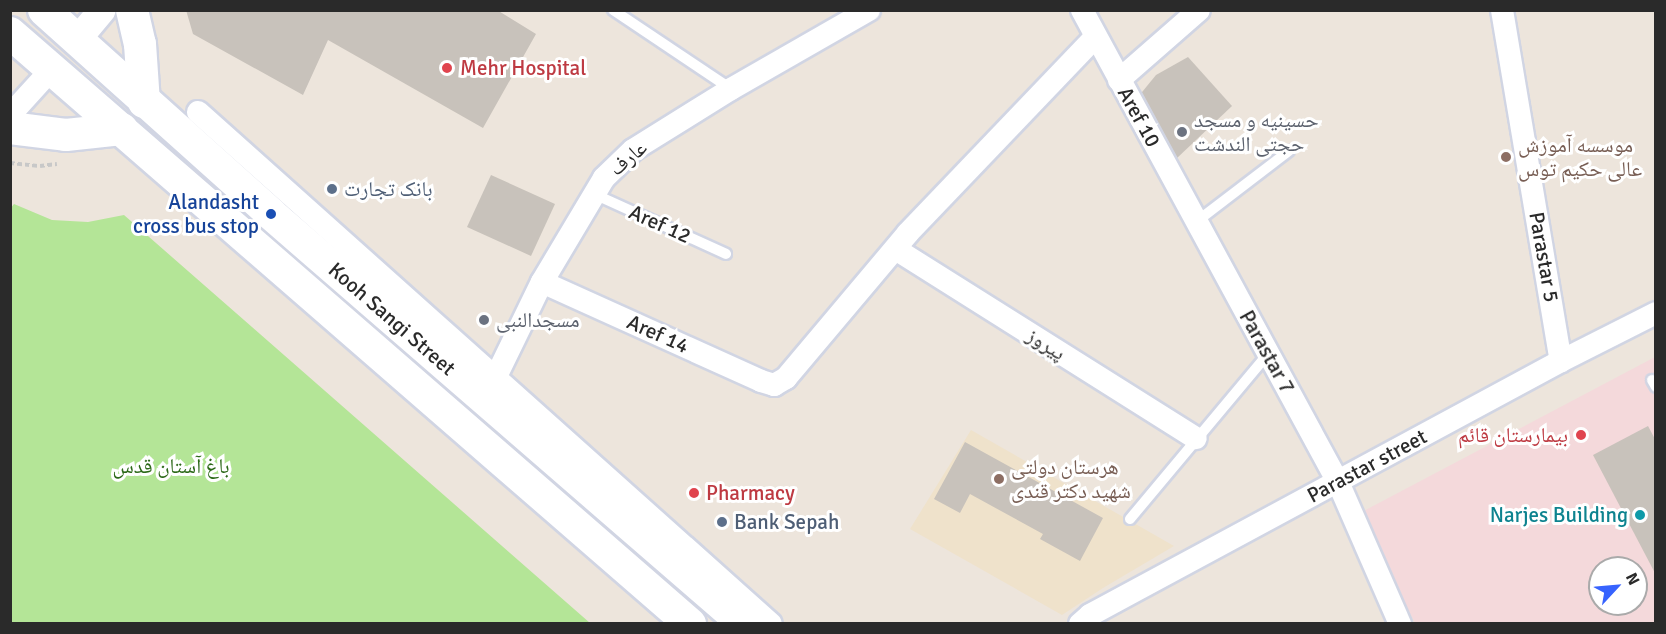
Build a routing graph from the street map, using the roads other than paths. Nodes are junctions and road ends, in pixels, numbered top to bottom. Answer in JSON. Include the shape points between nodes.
{"nodes":[{"id":1,"x":44,"y":10,"type":"edge"},
{"id":2,"x":101,"y":10,"type":"edge"},
{"id":3,"x":132,"y":10,"type":"edge"},
{"id":4,"x":613,"y":10,"type":"edge"},
{"id":5,"x":869,"y":10,"type":"edge"},
{"id":6,"x":1082,"y":10,"type":"edge"},
{"id":7,"x":1199,"y":10,"type":"edge"},
{"id":8,"x":1502,"y":10,"type":"edge"},
{"id":9,"x":10,"y":33,"type":"edge"},
{"id":10,"x":1095,"y":37,"type":"junction"},
{"id":11,"x":77,"y":39,"type":"junction"},
{"id":12,"x":51,"y":70,"type":"junction"},
{"id":13,"x":1119,"y":80,"type":"junction"},
{"id":14,"x":731,"y":89,"type":"junction"},
{"id":15,"x":144,"y":102,"type":"junction"},
{"id":16,"x":198,"y":112,"type":"dead end"},
{"id":17,"x":10,"y":116,"type":"edge"},
{"id":18,"x":10,"y":128,"type":"edge"},
{"id":19,"x":122,"y":129,"type":"junction"},
{"id":20,"x":1289,"y":151,"type":"dead end"},
{"id":21,"x":594,"y":194,"type":"junction"},
{"id":22,"x":1196,"y":222,"type":"junction"},
{"id":23,"x":897,"y":249,"type":"junction"},
{"id":24,"x":726,"y":254,"type":"dead end"},
{"id":25,"x":542,"y":282,"type":"junction"},
{"id":26,"x":1656,"y":313,"type":"edge"},
{"id":27,"x":1268,"y":354,"type":"junction"},
{"id":28,"x":1561,"y":361,"type":"junction"},
{"id":29,"x":490,"y":389,"type":"junction"},
{"id":30,"x":1196,"y":438,"type":"junction"},
{"id":31,"x":1338,"y":482,"type":"junction"},
{"id":32,"x":1130,"y":519,"type":"dead end"},
{"id":33,"x":690,"y":624,"type":"edge"},
{"id":34,"x":744,"y":624,"type":"edge"},
{"id":35,"x":771,"y":624,"type":"edge"},
{"id":36,"x":1080,"y":624,"type":"edge"},
{"id":37,"x":1400,"y":624,"type":"edge"}],
"edges":[{"from":1,"to":11,"type":"main road","name":"Kooh Sangi Street"},
{"from":2,"to":11,"type":"street"},
{"from":3,"to":15,"type":"main road","via":[[140,44]]},
{"from":4,"to":14,"type":"lane"},
{"from":5,"to":14,"type":"street","name":"عارف"},
{"from":6,"to":10,"type":"street","name":"Aref 10"},
{"from":7,"to":13,"type":"street"},
{"from":8,"to":28,"type":"street","name":"Parastar 5"},
{"from":9,"to":12,"type":"main road","name":"Kooh Sangi Street"},
{"from":10,"to":13,"type":"street","name":"Aref 10"},
{"from":10,"to":23,"type":"street"},
{"from":11,"to":12,"type":"main road"},
{"from":11,"to":15,"type":"main road","name":"Kooh Sangi Street"},
{"from":12,"to":17,"type":"street"},
{"from":12,"to":19,"type":"main road","name":"Kooh Sangi Street"},
{"from":13,"to":22,"type":"street","name":"Aref 10"},
{"from":14,"to":21,"type":"street","name":"عارف","via":[[633,150],[604,178]]},
{"from":15,"to":29,"type":"main road","name":"Kooh Sangi Street"},
{"from":16,"to":29,"type":"street"},
{"from":18,"to":19,"type":"main road","via":[[66,135]]},
{"from":19,"to":33,"type":"main road","name":"Kooh Sangi Street"},
{"from":20,"to":22,"type":"lane"},
{"from":21,"to":24,"type":"lane","name":"Aref 12"},
{"from":21,"to":25,"type":"street","name":"عارف"},
{"from":22,"to":27,"type":"street","name":"Parastar 7"},
{"from":23,"to":25,"type":"street","name":"Aref 14","via":[[786,378],[774,385]]},
{"from":23,"to":30,"type":"street","name":"پیروز"},
{"from":25,"to":29,"type":"street","name":"عارف"},
{"from":26,"to":28,"type":"street","name":"Parastar street"},
{"from":27,"to":30,"type":"lane"},
{"from":27,"to":31,"type":"street","name":"Parastar 7"},
{"from":28,"to":31,"type":"street","name":"Parastar street"},
{"from":29,"to":34,"type":"main road","name":"Kooh Sangi Street"},
{"from":29,"to":35,"type":"street"},
{"from":30,"to":32,"type":"lane"},
{"from":31,"to":36,"type":"street","name":"Parastar street","via":[[1090,615]]},
{"from":31,"to":37,"type":"street","name":"Parastar 7"}]}
